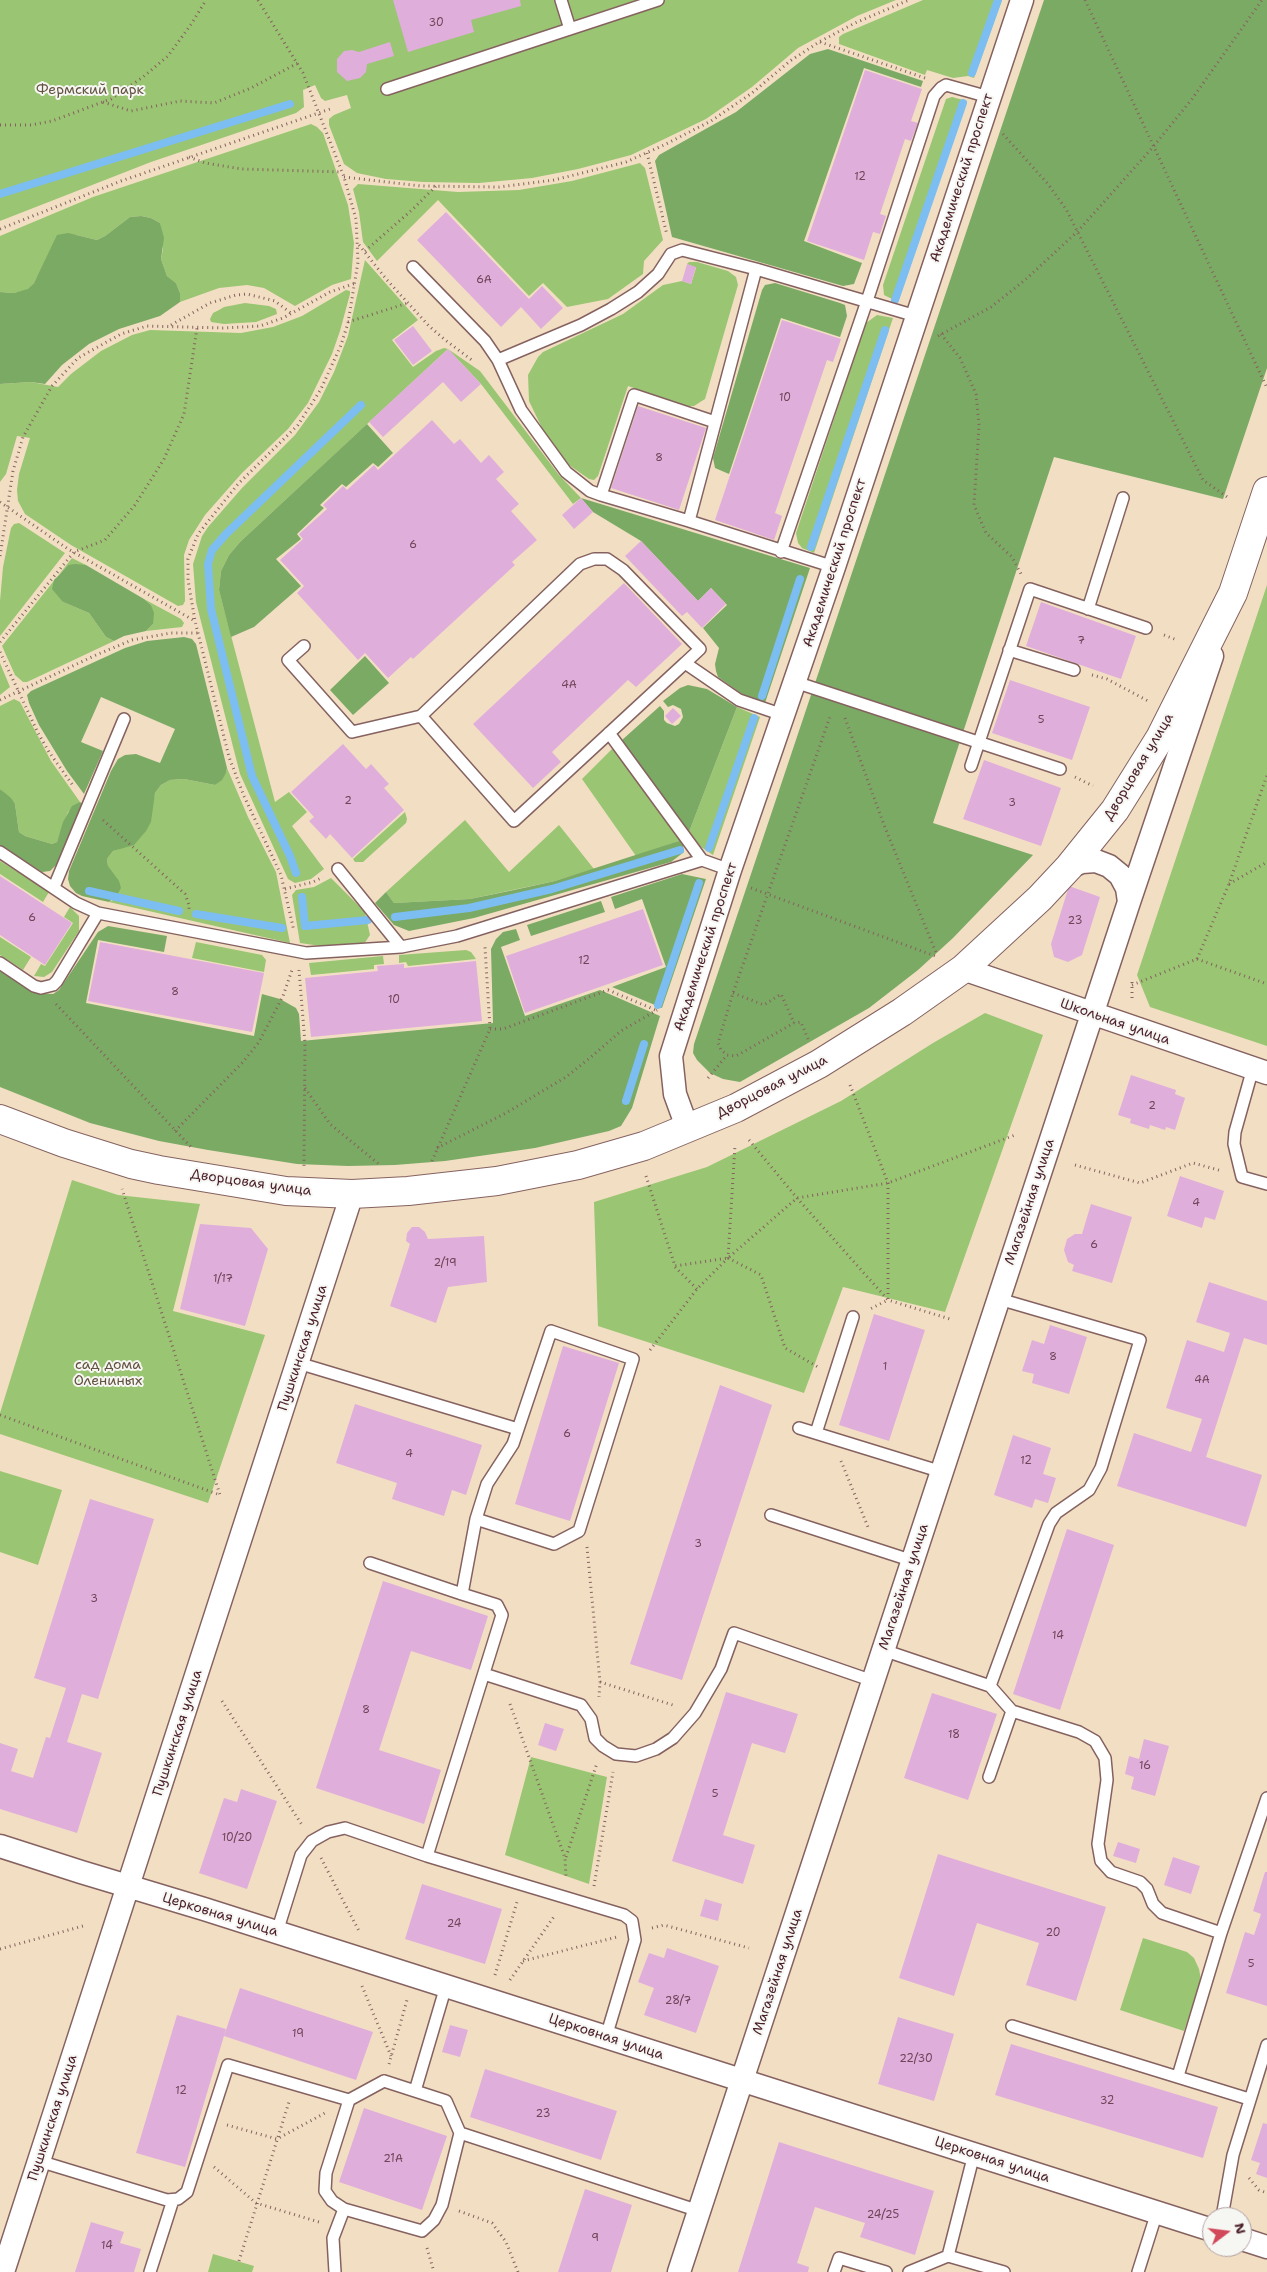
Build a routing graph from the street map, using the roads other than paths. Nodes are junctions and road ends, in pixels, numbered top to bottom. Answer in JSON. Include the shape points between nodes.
{"nodes":[{"id":1,"x":561,"y":0,"type":"edge"},
{"id":2,"x":658,"y":0,"type":"edge"},
{"id":3,"x":1022,"y":0,"type":"edge"},
{"id":4,"x":570,"y":29,"type":"junction"},
{"id":5,"x":387,"y":89,"type":"dead end"},
{"id":6,"x":989,"y":97,"type":"junction"},
{"id":7,"x":413,"y":267,"type":"dead end"},
{"id":8,"x":756,"y":269,"type":"junction"},
{"id":9,"x":867,"y":302,"type":"junction"},
{"id":10,"x":916,"y":316,"type":"junction"},
{"id":11,"x":498,"y":360,"type":"junction"},
{"id":12,"x":715,"y":422,"type":"junction"},
{"id":13,"x":1267,"y":491,"type":"edge"},
{"id":14,"x":601,"y":496,"type":"junction"},
{"id":15,"x":1124,"y":498,"type":"dead end"},
{"id":16,"x":689,"y":520,"type":"junction"},
{"id":17,"x":781,"y":552,"type":"junction"},
{"id":18,"x":834,"y":567,"type":"junction"},
{"id":19,"x":1233,"y":593,"type":"junction"},
{"id":20,"x":1088,"y":609,"type":"junction"},
{"id":21,"x":1146,"y":628,"type":"dead end"},
{"id":22,"x":304,"y":646,"type":"dead end"},
{"id":23,"x":1009,"y":650,"type":"junction"},
{"id":24,"x":685,"y":663,"type":"junction"},
{"id":25,"x":1074,"y":670,"type":"road end"},
{"id":26,"x":795,"y":682,"type":"junction"},
{"id":27,"x":783,"y":715,"type":"junction"},
{"id":28,"x":421,"y":716,"type":"junction"},
{"id":29,"x":124,"y":719,"type":"dead end"},
{"id":30,"x":608,"y":733,"type":"junction"},
{"id":31,"x":978,"y":742,"type":"junction"},
{"id":32,"x":971,"y":766,"type":"dead end"},
{"id":33,"x":1060,"y":770,"type":"dead end"},
{"id":34,"x":0,"y":852,"type":"edge"},
{"id":35,"x":702,"y":860,"type":"junction"},
{"id":36,"x":1069,"y":867,"type":"junction"},
{"id":37,"x":338,"y":869,"type":"road end"},
{"id":38,"x":736,"y":877,"type":"junction"},
{"id":39,"x":54,"y":887,"type":"junction"},
{"id":40,"x":1129,"y":902,"type":"junction"},
{"id":41,"x":98,"y":913,"type":"junction"},
{"id":42,"x":401,"y":947,"type":"junction"},
{"id":43,"x":0,"y":963,"type":"edge"},
{"id":44,"x":963,"y":970,"type":"junction"},
{"id":45,"x":1092,"y":1015,"type":"junction"},
{"id":46,"x":1260,"y":1071,"type":"edge"},
{"id":47,"x":0,"y":1119,"type":"edge"},
{"id":48,"x":687,"y":1127,"type":"junction"},
{"id":49,"x":1267,"y":1184,"type":"edge"},
{"id":50,"x":352,"y":1194,"type":"junction"},
{"id":51,"x":999,"y":1299,"type":"junction"},
{"id":52,"x":853,"y":1317,"type":"dead end"},
{"id":53,"x":298,"y":1363,"type":"junction"},
{"id":54,"x":799,"y":1428,"type":"dead end"},
{"id":55,"x":518,"y":1429,"type":"junction"},
{"id":56,"x":816,"y":1433,"type":"junction"},
{"id":57,"x":942,"y":1472,"type":"junction"},
{"id":58,"x":771,"y":1515,"type":"dead end"},
{"id":59,"x":476,"y":1519,"type":"junction"},
{"id":60,"x":912,"y":1561,"type":"junction"},
{"id":61,"x":370,"y":1563,"type":"dead end"},
{"id":62,"x":462,"y":1594,"type":"junction"},
{"id":63,"x":883,"y":1650,"type":"junction"},
{"id":64,"x":484,"y":1674,"type":"junction"},
{"id":65,"x":873,"y":1681,"type":"junction"},
{"id":66,"x":990,"y":1686,"type":"junction"},
{"id":67,"x":1012,"y":1711,"type":"junction"},
{"id":68,"x":990,"y":1777,"type":"dead end"},
{"id":69,"x":1267,"y":1798,"type":"edge"},
{"id":70,"x":0,"y":1846,"type":"edge"},
{"id":71,"x":427,"y":1856,"type":"junction"},
{"id":72,"x":128,"y":1887,"type":"junction"},
{"id":73,"x":277,"y":1932,"type":"junction"},
{"id":74,"x":1221,"y":1933,"type":"junction"},
{"id":75,"x":446,"y":1986,"type":"junction"},
{"id":76,"x":1012,"y":2026,"type":"dead end"},
{"id":77,"x":606,"y":2037,"type":"junction"},
{"id":78,"x":1267,"y":2045,"type":"edge"},
{"id":79,"x":1178,"y":2076,"type":"junction"},
{"id":80,"x":743,"y":2080,"type":"junction"},
{"id":81,"x":415,"y":2091,"type":"junction"},
{"id":82,"x":1250,"y":2099,"type":"junction"},
{"id":83,"x":349,"y":2100,"type":"junction"},
{"id":84,"x":460,"y":2133,"type":"junction"},
{"id":85,"x":974,"y":2154,"type":"junction"},
{"id":86,"x":39,"y":2162,"type":"junction"},
{"id":87,"x":172,"y":2200,"type":"junction"},
{"id":88,"x":1224,"y":2207,"type":"edge"},
{"id":89,"x":344,"y":2209,"type":"junction"},
{"id":90,"x":699,"y":2211,"type":"junction"},
{"id":91,"x":1157,"y":2212,"type":"junction"},
{"id":92,"x":1202,"y":2227,"type":"edge"},
{"id":93,"x":1252,"y":2242,"type":"edge"},
{"id":94,"x":1267,"y":2247,"type":"edge"},
{"id":95,"x":948,"y":2256,"type":"junction"},
{"id":96,"x":3,"y":2272,"type":"edge"},
{"id":97,"x":150,"y":2272,"type":"edge"},
{"id":98,"x":335,"y":2272,"type":"edge"},
{"id":99,"x":679,"y":2272,"type":"edge"},
{"id":100,"x":834,"y":2272,"type":"edge"},
{"id":101,"x":886,"y":2272,"type":"edge"},
{"id":102,"x":909,"y":2272,"type":"edge"},
{"id":103,"x":1004,"y":2272,"type":"edge"},
{"id":104,"x":1138,"y":2272,"type":"edge"}],
"edges":[{"from":1,"to":4,"type":"lane"},
{"from":2,"to":4,"type":"lane"},
{"from":3,"to":6,"type":"street","name":"Академический проспект"},
{"from":4,"to":5,"type":"lane"},
{"from":6,"to":9,"type":"lane","via":[[946,85],[937,92]]},
{"from":6,"to":10,"type":"street","name":"Академический проспект"},
{"from":7,"to":11,"type":"lane","via":[[485,341]]},
{"from":8,"to":9,"type":"lane"},
{"from":8,"to":11,"type":"lane","via":[[676,250],[658,274],[611,309],[581,326]]},
{"from":8,"to":12,"type":"lane"},
{"from":9,"to":10,"type":"lane"},
{"from":9,"to":17,"type":"lane"},
{"from":10,"to":18,"type":"street","name":"Академический проспект"},
{"from":11,"to":14,"type":"lane","via":[[529,423],[566,472]]},
{"from":12,"to":14,"type":"lane","via":[[634,395]]},
{"from":12,"to":16,"type":"lane"},
{"from":13,"to":19,"type":"main road","name":"Дворцовая улица"},
{"from":14,"to":16,"type":"lane"},
{"from":15,"to":20,"type":"lane"},
{"from":16,"to":17,"type":"lane"},
{"from":17,"to":18,"type":"lane"},
{"from":18,"to":26,"type":"street","name":"Академический проспект"},
{"from":19,"to":36,"type":"main road","name":"Дворцовая улица","via":[[1160,738],[1116,810]]},
{"from":19,"to":40,"type":"street","name":"Магазейная улица"},
{"from":20,"to":21,"type":"lane"},
{"from":20,"to":23,"type":"lane","via":[[1030,589]]},
{"from":22,"to":28,"type":"lane","via":[[288,660],[352,732]]},
{"from":23,"to":25,"type":"lane"},
{"from":23,"to":31,"type":"lane"},
{"from":24,"to":27,"type":"lane","via":[[740,700]]},
{"from":24,"to":28,"type":"lane","via":[[700,650],[623,570],[607,559],[594,559],[580,564]]},
{"from":24,"to":30,"type":"lane"},
{"from":26,"to":27,"type":"street","name":"Академический проспект"},
{"from":26,"to":31,"type":"lane"},
{"from":27,"to":38,"type":"street","name":"Академический проспект"},
{"from":28,"to":30,"type":"lane","via":[[514,821]]},
{"from":29,"to":39,"type":"lane"},
{"from":30,"to":35,"type":"lane"},
{"from":31,"to":32,"type":"lane"},
{"from":31,"to":33,"type":"lane"},
{"from":34,"to":39,"type":"lane"},
{"from":35,"to":38,"type":"lane"},
{"from":35,"to":42,"type":"lane","via":[[458,936]]},
{"from":36,"to":40,"type":"street","via":[[1096,861],[1109,866],[1120,875],[1127,888]]},
{"from":36,"to":44,"type":"main road","name":"Дворцовая улица"},
{"from":37,"to":42,"type":"lane"},
{"from":38,"to":48,"type":"street","name":"Академический проспект","via":[[671,1056],[675,1094]]},
{"from":39,"to":41,"type":"lane","via":[[76,903]]},
{"from":40,"to":45,"type":"street","name":"Магазейная улица"},
{"from":41,"to":42,"type":"lane","via":[[297,952],[335,953]]},
{"from":41,"to":43,"type":"lane","via":[[52,985],[40,988]]},
{"from":44,"to":45,"type":"street","name":"Школьная улица"},
{"from":44,"to":48,"type":"main road","name":"Дворцовая улица","via":[[818,1064],[736,1108]]},
{"from":45,"to":46,"type":"street","name":"Школьная улица"},
{"from":45,"to":51,"type":"street","name":"Магазейная улица"},
{"from":46,"to":49,"type":"lane","via":[[1235,1132],[1234,1144],[1242,1177]]},
{"from":47,"to":50,"type":"main road","name":"Дворцовая улица","via":[[64,1143],[159,1170],[286,1191]]},
{"from":48,"to":50,"type":"main road","name":"Дворцовая улица","via":[[644,1146],[578,1165],[497,1181]]},
{"from":50,"to":53,"type":"street","name":"Пушкинская улица"},
{"from":51,"to":57,"type":"street","name":"Магазейная улица"},
{"from":51,"to":66,"type":"lane","via":[[1140,1340],[1102,1468],[1089,1490],[1056,1513],[1049,1524]]},
{"from":52,"to":56,"type":"lane"},
{"from":53,"to":55,"type":"lane"},
{"from":53,"to":72,"type":"street","name":"Пушкинская улица"},
{"from":54,"to":56,"type":"lane"},
{"from":55,"to":59,"type":"lane","via":[[513,1444],[487,1484]]},
{"from":55,"to":59,"type":"lane","via":[[551,1331],[633,1359],[579,1531],[554,1544]]},
{"from":56,"to":57,"type":"lane"},
{"from":57,"to":60,"type":"street","name":"Магазейная улица"},
{"from":58,"to":60,"type":"lane"},
{"from":59,"to":62,"type":"lane"},
{"from":60,"to":63,"type":"street","name":"Магазейная улица"},
{"from":61,"to":62,"type":"lane"},
{"from":62,"to":64,"type":"lane","via":[[497,1604],[501,1609],[501,1620]]},
{"from":63,"to":65,"type":"street","name":"Магазейная улица"},
{"from":63,"to":66,"type":"lane"},
{"from":64,"to":65,"type":"lane","via":[[572,1700],[586,1711],[595,1738],[602,1746],[616,1754],[636,1756],[673,1738],[695,1713],[721,1669],[734,1633]]},
{"from":64,"to":71,"type":"lane"},
{"from":65,"to":80,"type":"street","name":"Магазейная улица"},
{"from":66,"to":67,"type":"lane"},
{"from":67,"to":68,"type":"lane"},
{"from":67,"to":74,"type":"lane","via":[[1079,1732],[1095,1741],[1106,1758],[1107,1780],[1098,1844],[1102,1861],[1111,1872],[1140,1882],[1162,1913]]},
{"from":69,"to":74,"type":"lane"},
{"from":70,"to":72,"type":"street","name":"Церковная улица"},
{"from":71,"to":73,"type":"lane","via":[[345,1828],[328,1832],[312,1841],[301,1855]]},
{"from":71,"to":77,"type":"lane","via":[[624,1915],[632,1921],[636,1940]]},
{"from":72,"to":73,"type":"street","name":"Церковная улица"},
{"from":72,"to":86,"type":"street","name":"Пушкинская улица"},
{"from":73,"to":75,"type":"street","name":"Церковная улица"},
{"from":74,"to":79,"type":"lane"},
{"from":75,"to":77,"type":"street","name":"Церковная улица"},
{"from":75,"to":81,"type":"lane"},
{"from":76,"to":79,"type":"lane"},
{"from":77,"to":80,"type":"street","name":"Церковная улица"},
{"from":78,"to":82,"type":"lane"},
{"from":79,"to":82,"type":"lane"},
{"from":80,"to":85,"type":"street","name":"Церковная улица"},
{"from":80,"to":90,"type":"street","name":"Магазейная улица"},
{"from":81,"to":83,"type":"lane","via":[[384,2081]]},
{"from":81,"to":84,"type":"lane","via":[[446,2101]]},
{"from":82,"to":88,"type":"lane","via":[[1232,2156]]},
{"from":83,"to":87,"type":"lane","via":[[228,2065],[188,2192]]},
{"from":83,"to":89,"type":"lane","via":[[326,2172],[325,2191]]},
{"from":84,"to":89,"type":"lane","via":[[442,2204],[434,2220],[422,2231]]},
{"from":84,"to":90,"type":"lane"},
{"from":85,"to":91,"type":"street","name":"Церковная улица"},
{"from":85,"to":95,"type":"lane"},
{"from":86,"to":87,"type":"lane"},
{"from":86,"to":96,"type":"street","name":"Пушкинская улица"},
{"from":87,"to":97,"type":"lane"},
{"from":89,"to":98,"type":"lane","via":[[333,2238]]},
{"from":90,"to":99,"type":"street","name":"Магазейная улица"},
{"from":91,"to":92,"type":"street","name":"Церковная улица"},
{"from":91,"to":104,"type":"lane"},
{"from":93,"to":94,"type":"street"},
{"from":95,"to":102,"type":"lane"},
{"from":95,"to":103,"type":"lane"},
{"from":100,"to":101,"type":"lane","via":[[839,2258]]}]}
